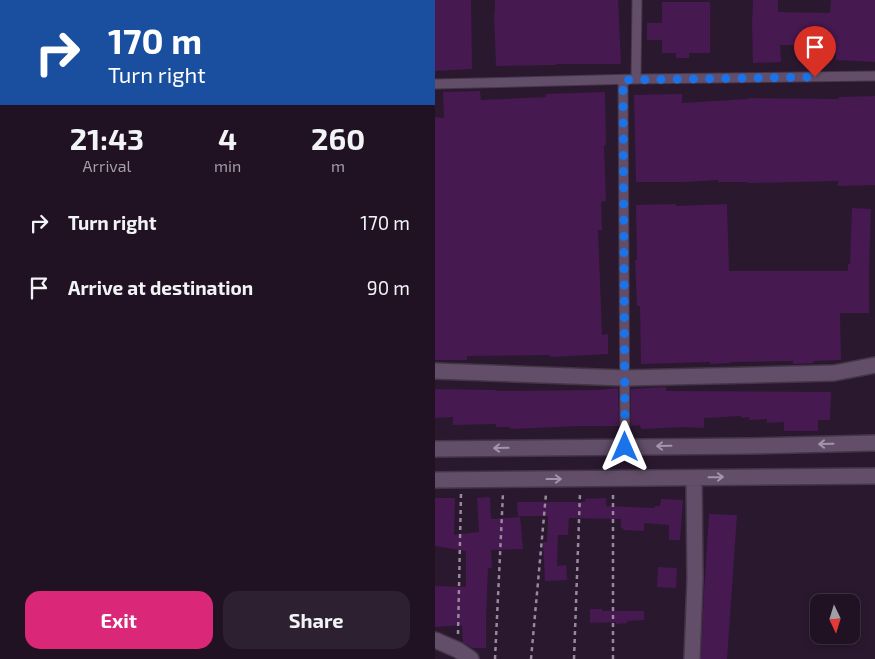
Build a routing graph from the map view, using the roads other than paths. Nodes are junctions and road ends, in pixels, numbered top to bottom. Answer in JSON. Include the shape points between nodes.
{"nodes":[{"id":1,"x":637,"y":0,"type":"edge"},
{"id":2,"x":875,"y":76,"type":"edge"},
{"id":3,"x":636,"y":79,"type":"junction"},
{"id":4,"x":623,"y":80,"type":"junction"},
{"id":5,"x":435,"y":84,"type":"edge"},
{"id":6,"x":875,"y":365,"type":"edge"},
{"id":7,"x":435,"y":371,"type":"edge"},
{"id":8,"x":625,"y":378,"type":"junction"},
{"id":9,"x":875,"y":443,"type":"edge"},
{"id":10,"x":625,"y":447,"type":"junction"},
{"id":11,"x":435,"y":449,"type":"edge"},
{"id":12,"x":875,"y":476,"type":"edge"},
{"id":13,"x":694,"y":478,"type":"junction"},
{"id":14,"x":435,"y":480,"type":"edge"},
{"id":15,"x":435,"y":640,"type":"edge"},
{"id":16,"x":471,"y":659,"type":"edge"},
{"id":17,"x":692,"y":659,"type":"edge"}],
"edges":[{"from":1,"to":3,"type":"lane"},
{"from":2,"to":3,"type":"lane"},
{"from":3,"to":4,"type":"lane"},
{"from":4,"to":5,"type":"lane"},
{"from":4,"to":8,"type":"lane"},
{"from":6,"to":8,"type":"street","via":[[834,373]]},
{"from":7,"to":8,"type":"street"},
{"from":8,"to":10,"type":"lane"},
{"from":9,"to":10,"type":"street","one_way":true},
{"from":10,"to":11,"type":"street","one_way":true},
{"from":13,"to":12,"type":"street","one_way":true},
{"from":14,"to":13,"type":"street","one_way":true},
{"from":13,"to":17,"type":"street"},
{"from":15,"to":16,"type":"street"}]}
